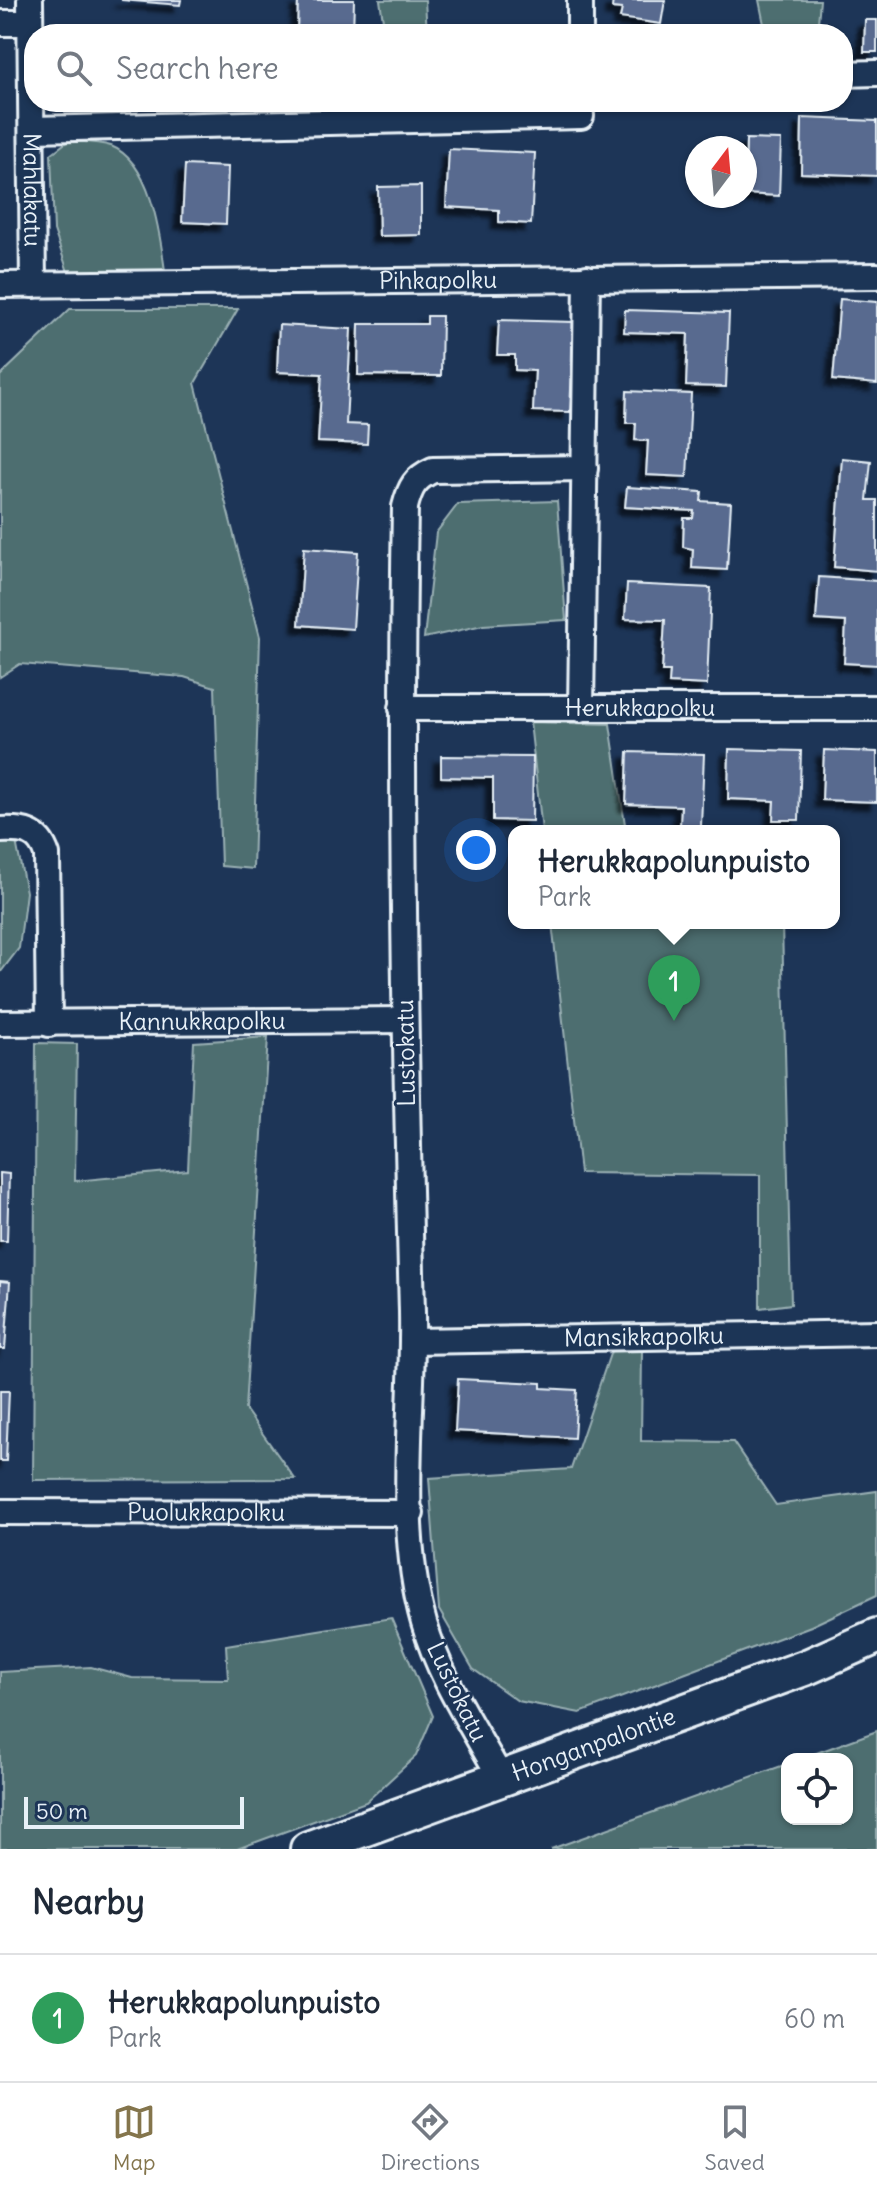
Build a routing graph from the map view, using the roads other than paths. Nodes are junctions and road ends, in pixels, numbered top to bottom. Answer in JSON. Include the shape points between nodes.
{"nodes":[{"id":1,"x":580,"y":0,"type":"edge"},
{"id":2,"x":30,"y":12,"type":"edge"},
{"id":3,"x":0,"y":23,"type":"edge"},
{"id":4,"x":580,"y":24,"type":"edge"},
{"id":5,"x":877,"y":73,"type":"edge"},
{"id":6,"x":853,"y":74,"type":"edge"},
{"id":7,"x":33,"y":112,"type":"edge"},
{"id":8,"x":581,"y":112,"type":"edge"},
{"id":9,"x":33,"y":129,"type":"junction"},
{"id":10,"x":877,"y":276,"type":"edge"},
{"id":11,"x":587,"y":278,"type":"junction"},
{"id":12,"x":0,"y":285,"type":"edge"},
{"id":13,"x":33,"y":285,"type":"junction"},
{"id":14,"x":585,"y":468,"type":"junction"},
{"id":15,"x":402,"y":708,"type":"junction"},
{"id":16,"x":877,"y":708,"type":"edge"},
{"id":17,"x":581,"y":709,"type":"junction"},
{"id":18,"x":0,"y":830,"type":"edge"},
{"id":19,"x":405,"y":1020,"type":"junction"},
{"id":20,"x":0,"y":1023,"type":"edge"},
{"id":21,"x":49,"y":1024,"type":"junction"},
{"id":22,"x":877,"y":1333,"type":"edge"},
{"id":23,"x":412,"y":1341,"type":"junction"},
{"id":24,"x":0,"y":1512,"type":"edge"},
{"id":25,"x":411,"y":1513,"type":"junction"},
{"id":26,"x":877,"y":1636,"type":"edge"},
{"id":27,"x":502,"y":1780,"type":"junction"},
{"id":28,"x":308,"y":1849,"type":"edge"}],
"edges":[{"from":1,"to":4,"type":"street"},
{"from":2,"to":3,"type":"street"},
{"from":5,"to":6,"type":"street"},
{"from":7,"to":9,"type":"street","name":"Mahlakatu"},
{"from":8,"to":9,"type":"street","via":[[581,116]]},
{"from":9,"to":13,"type":"street","name":"Mahlakatu"},
{"from":10,"to":11,"type":"street","name":"Pihkapolku"},
{"from":11,"to":13,"type":"street","name":"Pihkapolku"},
{"from":11,"to":14,"type":"street"},
{"from":12,"to":13,"type":"street","name":"Pihkapolku"},
{"from":14,"to":15,"type":"street","name":"Lustokatu","via":[[433,470],[419,476],[405,507]]},
{"from":14,"to":17,"type":"street"},
{"from":15,"to":17,"type":"street","name":"Herukkapolku"},
{"from":15,"to":19,"type":"street","name":"Lustokatu"},
{"from":16,"to":17,"type":"street","name":"Herukkapolku"},
{"from":18,"to":21,"type":"street","via":[[25,829],[39,839],[47,855]]},
{"from":19,"to":21,"type":"street","name":"Kannukkapolku"},
{"from":19,"to":23,"type":"street","name":"Lustokatu"},
{"from":20,"to":21,"type":"street","name":"Kannukkapolku"},
{"from":22,"to":23,"type":"street","name":"Mansikkapolku"},
{"from":23,"to":25,"type":"street","name":"Lustokatu"},
{"from":24,"to":25,"type":"street","name":"Puolukkapolku"},
{"from":25,"to":27,"type":"street","name":"Lustokatu","via":[[424,1624]]},
{"from":26,"to":27,"type":"street","name":"Honganpalontie"},
{"from":27,"to":28,"type":"street","name":"Honganpalontie"}]}
